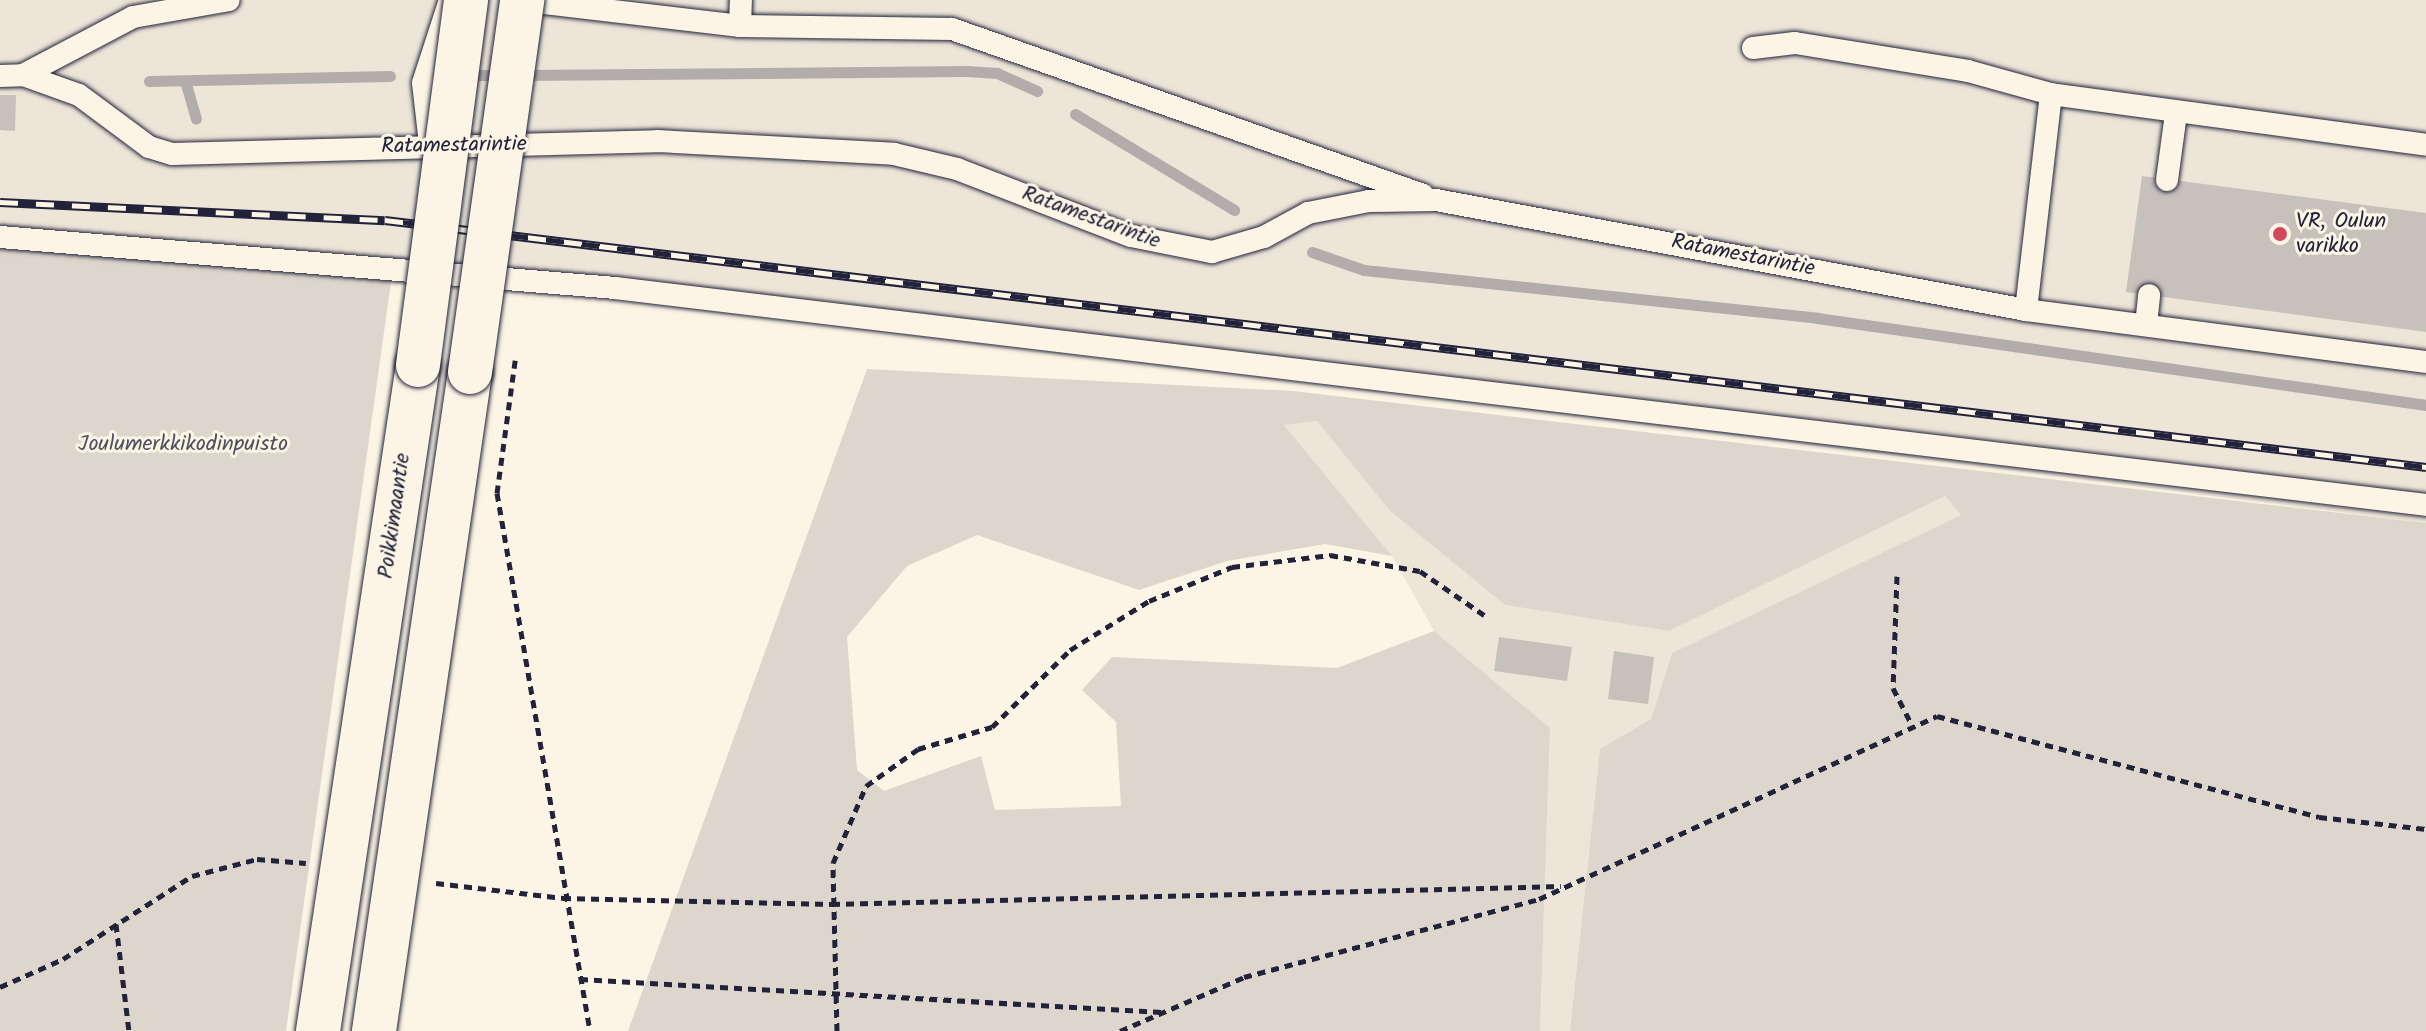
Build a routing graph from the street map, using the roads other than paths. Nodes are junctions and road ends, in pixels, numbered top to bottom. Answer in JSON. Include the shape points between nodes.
{"nodes":[{"id":1,"x":229,"y":0,"type":"edge"},
{"id":2,"x":451,"y":0,"type":"edge"},
{"id":3,"x":520,"y":0,"type":"edge"},
{"id":4,"x":741,"y":0,"type":"edge"},
{"id":5,"x":740,"y":26,"type":"junction"},
{"id":6,"x":1753,"y":48,"type":"dead end"},
{"id":7,"x":23,"y":75,"type":"junction"},
{"id":8,"x":0,"y":76,"type":"edge"},
{"id":9,"x":2051,"y":94,"type":"junction"},
{"id":10,"x":2176,"y":113,"type":"junction"},
{"id":11,"x":430,"y":144,"type":"junction"},
{"id":12,"x":2426,"y":145,"type":"edge"},
{"id":13,"x":2167,"y":180,"type":"dead end"},
{"id":14,"x":1436,"y":200,"type":"junction"},
{"id":15,"x":0,"y":237,"type":"edge"},
{"id":16,"x":2149,"y":295,"type":"dead end"},
{"id":17,"x":2026,"y":310,"type":"junction"},
{"id":18,"x":2146,"y":325,"type":"junction"},
{"id":19,"x":2426,"y":362,"type":"edge"},
{"id":20,"x":2426,"y":505,"type":"edge"},
{"id":21,"x":318,"y":1031,"type":"edge"},
{"id":22,"x":374,"y":1031,"type":"edge"}],
"edges":[{"from":1,"to":7,"type":"lane","via":[[133,17]]},
{"from":2,"to":11,"type":"lane","via":[[423,83]]},
{"from":2,"to":21,"type":"main road","name":"Poikkimaantie","bridge":true,"via":[[418,365]]},
{"from":3,"to":5,"type":"lane"},
{"from":3,"to":22,"type":"main road","bridge":true},
{"from":4,"to":5,"type":"lane"},
{"from":5,"to":14,"type":"lane","via":[[952,29]]},
{"from":6,"to":9,"type":"lane","via":[[1795,43],[1968,71]]},
{"from":7,"to":8,"type":"lane","name":"Ratamestarintie"},
{"from":7,"to":11,"type":"lane","name":"Ratamestarintie","via":[[79,95],[149,147],[172,154]]},
{"from":9,"to":10,"type":"lane"},
{"from":9,"to":17,"type":"lane"},
{"from":10,"to":12,"type":"lane"},
{"from":10,"to":13,"type":"lane"},
{"from":11,"to":14,"type":"lane","name":"Ratamestarintie","via":[[657,141],[894,154],[957,169],[1131,236],[1212,252],[1264,237],[1308,213],[1369,201]]},
{"from":14,"to":17,"type":"lane","name":"Ratamestarintie"},
{"from":15,"to":20,"type":"lane","via":[[615,288]]},
{"from":16,"to":18,"type":"lane"},
{"from":17,"to":18,"type":"lane","name":"Ratamestarintie"},
{"from":18,"to":19,"type":"lane","name":"Ratamestarintie"}]}
